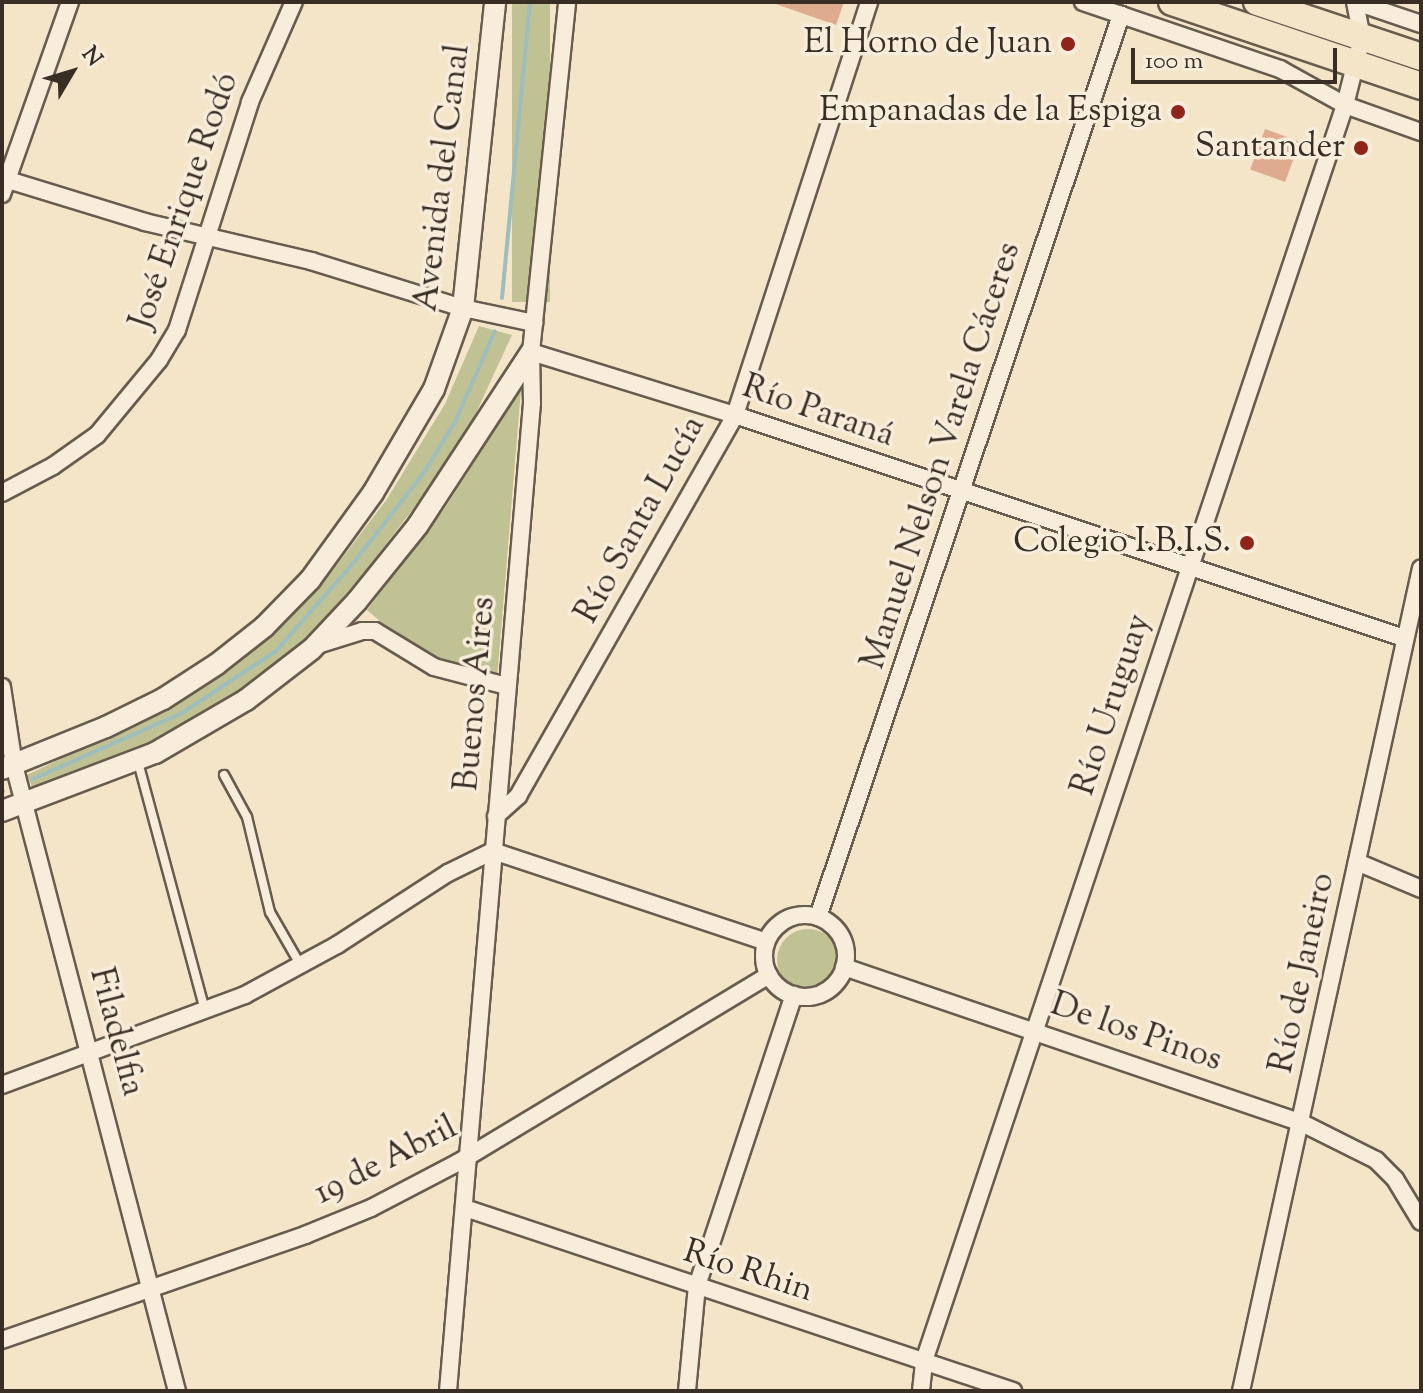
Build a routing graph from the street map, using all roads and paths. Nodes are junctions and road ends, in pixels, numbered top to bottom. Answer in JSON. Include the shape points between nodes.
{"nodes":[{"id":1,"x":70,"y":2,"type":"edge"},
{"id":2,"x":294,"y":2,"type":"edge"},
{"id":3,"x":495,"y":2,"type":"edge"},
{"id":4,"x":567,"y":2,"type":"edge"},
{"id":5,"x":869,"y":2,"type":"edge"},
{"id":6,"x":1083,"y":2,"type":"edge"},
{"id":7,"x":1172,"y":2,"type":"edge"},
{"id":8,"x":1257,"y":2,"type":"edge"},
{"id":9,"x":1356,"y":2,"type":"edge"},
{"id":10,"x":1121,"y":15,"type":"junction"},
{"id":11,"x":1421,"y":24,"type":"edge"},
{"id":12,"x":1362,"y":38,"type":"junction"},
{"id":13,"x":1421,"y":57,"type":"edge"},
{"id":14,"x":1355,"y":64,"type":"junction"},
{"id":15,"x":1421,"y":86,"type":"edge"},
{"id":16,"x":1345,"y":105,"type":"junction"},
{"id":17,"x":1421,"y":132,"type":"edge"},
{"id":18,"x":4,"y":184,"type":"edge"},
{"id":19,"x":209,"y":236,"type":"junction"},
{"id":20,"x":463,"y":308,"type":"junction"},
{"id":21,"x":534,"y":323,"type":"junction"},
{"id":22,"x":531,"y":352,"type":"junction"},
{"id":23,"x":735,"y":415,"type":"junction"},
{"id":24,"x":961,"y":492,"type":"junction"},
{"id":25,"x":2,"y":493,"type":"edge"},
{"id":26,"x":1189,"y":568,"type":"junction"},
{"id":27,"x":1421,"y":568,"type":"edge"},
{"id":28,"x":1404,"y":638,"type":"junction"},
{"id":29,"x":317,"y":645,"type":"junction"},
{"id":30,"x":507,"y":686,"type":"junction"},
{"id":31,"x":2,"y":687,"type":"edge"},
{"id":32,"x":137,"y":761,"type":"junction"},
{"id":33,"x":8,"y":767,"type":"edge"},
{"id":34,"x":224,"y":775,"type":"dead end"},
{"id":35,"x":24,"y":804,"type":"junction"},
{"id":36,"x":2,"y":811,"type":"edge"},
{"id":37,"x":496,"y":816,"type":"junction"},
{"id":38,"x":493,"y":851,"type":"junction"},
{"id":39,"x":1357,"y":862,"type":"junction"},
{"id":40,"x":1421,"y":889,"type":"edge"},
{"id":41,"x":818,"y":917,"type":"junction"},
{"id":42,"x":766,"y":942,"type":"junction"},
{"id":43,"x":301,"y":967,"type":"junction"},
{"id":44,"x":844,"y":967,"type":"junction"},
{"id":45,"x":769,"y":975,"type":"junction"},
{"id":46,"x":794,"y":995,"type":"junction"},
{"id":47,"x":205,"y":1012,"type":"junction"},
{"id":48,"x":1036,"y":1030,"type":"junction"},
{"id":49,"x":90,"y":1054,"type":"junction"},
{"id":50,"x":2,"y":1085,"type":"edge"},
{"id":51,"x":1302,"y":1123,"type":"junction"},
{"id":52,"x":470,"y":1153,"type":"junction"},
{"id":53,"x":465,"y":1208,"type":"junction"},
{"id":54,"x":1421,"y":1222,"type":"edge"},
{"id":55,"x":697,"y":1286,"type":"junction"},
{"id":56,"x":152,"y":1287,"type":"junction"},
{"id":57,"x":2,"y":1340,"type":"edge"},
{"id":58,"x":924,"y":1361,"type":"junction"},
{"id":59,"x":177,"y":1391,"type":"edge"},
{"id":60,"x":448,"y":1391,"type":"edge"},
{"id":61,"x":687,"y":1391,"type":"edge"},
{"id":62,"x":921,"y":1391,"type":"edge"},
{"id":63,"x":1013,"y":1391,"type":"edge"},
{"id":64,"x":1241,"y":1391,"type":"edge"}],
"edges":[{"from":1,"to":18,"type":"street"},
{"from":2,"to":19,"type":"street","name":"José Enrique Rodó","via":[[250,102]]},
{"from":3,"to":20,"type":"street","name":"Avenida del Canal"},
{"from":4,"to":21,"type":"street","name":"Buenos Aires"},
{"from":5,"to":23,"type":"street","name":"Río Santa Lucía"},
{"from":6,"to":10,"type":"street"},
{"from":7,"to":14,"type":"main road"},
{"from":8,"to":12,"type":"main road"},
{"from":9,"to":11,"type":"street"},
{"from":9,"to":12,"type":"street"},
{"from":10,"to":16,"type":"street","via":[[1280,69]]},
{"from":10,"to":24,"type":"street","name":"Manuel Nelson Varela Cáceres"},
{"from":12,"to":13,"type":"main road"},
{"from":12,"to":14,"type":"street","name":"Río Uruguay"},
{"from":14,"to":15,"type":"main road"},
{"from":14,"to":16,"type":"street","name":"Río Uruguay"},
{"from":16,"to":17,"type":"street"},
{"from":16,"to":26,"type":"street","name":"Río Uruguay"},
{"from":18,"to":19,"type":"street"},
{"from":19,"to":20,"type":"street"},
{"from":19,"to":25,"type":"street","name":"José Enrique Rodó","via":[[177,330],[133,396],[97,435]]},
{"from":20,"to":21,"type":"street"},
{"from":20,"to":33,"type":"street","name":"Avenida del Canal","via":[[434,389],[373,493],[310,580],[264,627],[163,699]]},
{"from":21,"to":22,"type":"street","name":"Buenos Aires"},
{"from":22,"to":23,"type":"street","name":"Río Paraná"},
{"from":22,"to":29,"type":"street","via":[[418,525]]},
{"from":22,"to":30,"type":"street","name":"Buenos Aires","via":[[532,403]]},
{"from":23,"to":24,"type":"street","name":"Río Paraná"},
{"from":23,"to":37,"type":"street","name":"Río Santa Lucía","via":[[518,796]]},
{"from":24,"to":26,"type":"street","name":"Río Paraná"},
{"from":24,"to":41,"type":"street","name":"Manuel Nelson Varela Cáceres"},
{"from":26,"to":28,"type":"street","name":"Río Paraná"},
{"from":26,"to":48,"type":"street","name":"Río Uruguay"},
{"from":27,"to":28,"type":"street","name":"Río de Janeiro"},
{"from":28,"to":39,"type":"street","name":"Río de Janeiro"},
{"from":29,"to":30,"type":"street","via":[[375,631],[434,667]]},
{"from":29,"to":32,"type":"street","via":[[246,700]]},
{"from":30,"to":37,"type":"street","name":"Buenos Aires"},
{"from":31,"to":33,"type":"street","name":"Filadelfia"},
{"from":32,"to":35,"type":"street"},
{"from":32,"to":47,"type":"lane"},
{"from":33,"to":35,"type":"street","name":"Filadelfia"},
{"from":34,"to":43,"type":"lane","via":[[247,817],[270,912]]},
{"from":35,"to":36,"type":"street"},
{"from":35,"to":49,"type":"street","name":"Filadelfia"},
{"from":37,"to":38,"type":"street","name":"Buenos Aires"},
{"from":38,"to":42,"type":"street"},
{"from":38,"to":43,"type":"street","via":[[448,873]]},
{"from":38,"to":52,"type":"street","name":"Buenos Aires"},
{"from":39,"to":40,"type":"street"},
{"from":39,"to":51,"type":"street","name":"Río de Janeiro"},
{"from":41,"to":42,"type":"street","via":[[781,922]]},
{"from":41,"to":44,"type":"street","via":[[829,922],[844,942]]},
{"from":42,"to":45,"type":"street"},
{"from":43,"to":47,"type":"street"},
{"from":44,"to":46,"type":"street","via":[[820,994]]},
{"from":44,"to":48,"type":"street","name":"De los Pinos"},
{"from":45,"to":46,"type":"street"},
{"from":45,"to":52,"type":"street","name":"19 de Abril"},
{"from":46,"to":55,"type":"street"},
{"from":47,"to":49,"type":"street"},
{"from":48,"to":51,"type":"street","name":"De los Pinos"},
{"from":48,"to":58,"type":"street","name":"Río Uruguay"},
{"from":49,"to":50,"type":"street"},
{"from":49,"to":56,"type":"street","name":"Filadelfia"},
{"from":51,"to":54,"type":"street","name":"De los Pinos","via":[[1376,1160],[1395,1179]]},
{"from":51,"to":64,"type":"street","name":"Río de Janeiro"},
{"from":52,"to":53,"type":"street","name":"Buenos Aires"},
{"from":52,"to":56,"type":"street","name":"19 de Abril","via":[[371,1208]]},
{"from":53,"to":55,"type":"street","name":"Río Rhin"},
{"from":53,"to":60,"type":"street","name":"Buenos Aires"},
{"from":55,"to":58,"type":"street","name":"Río Rhin"},
{"from":55,"to":61,"type":"street"},
{"from":56,"to":57,"type":"street","name":"19 de Abril"},
{"from":56,"to":59,"type":"street","name":"Filadelfia"},
{"from":58,"to":62,"type":"street","name":"Río Uruguay"},
{"from":58,"to":63,"type":"street","name":"Río Rhin"}]}
